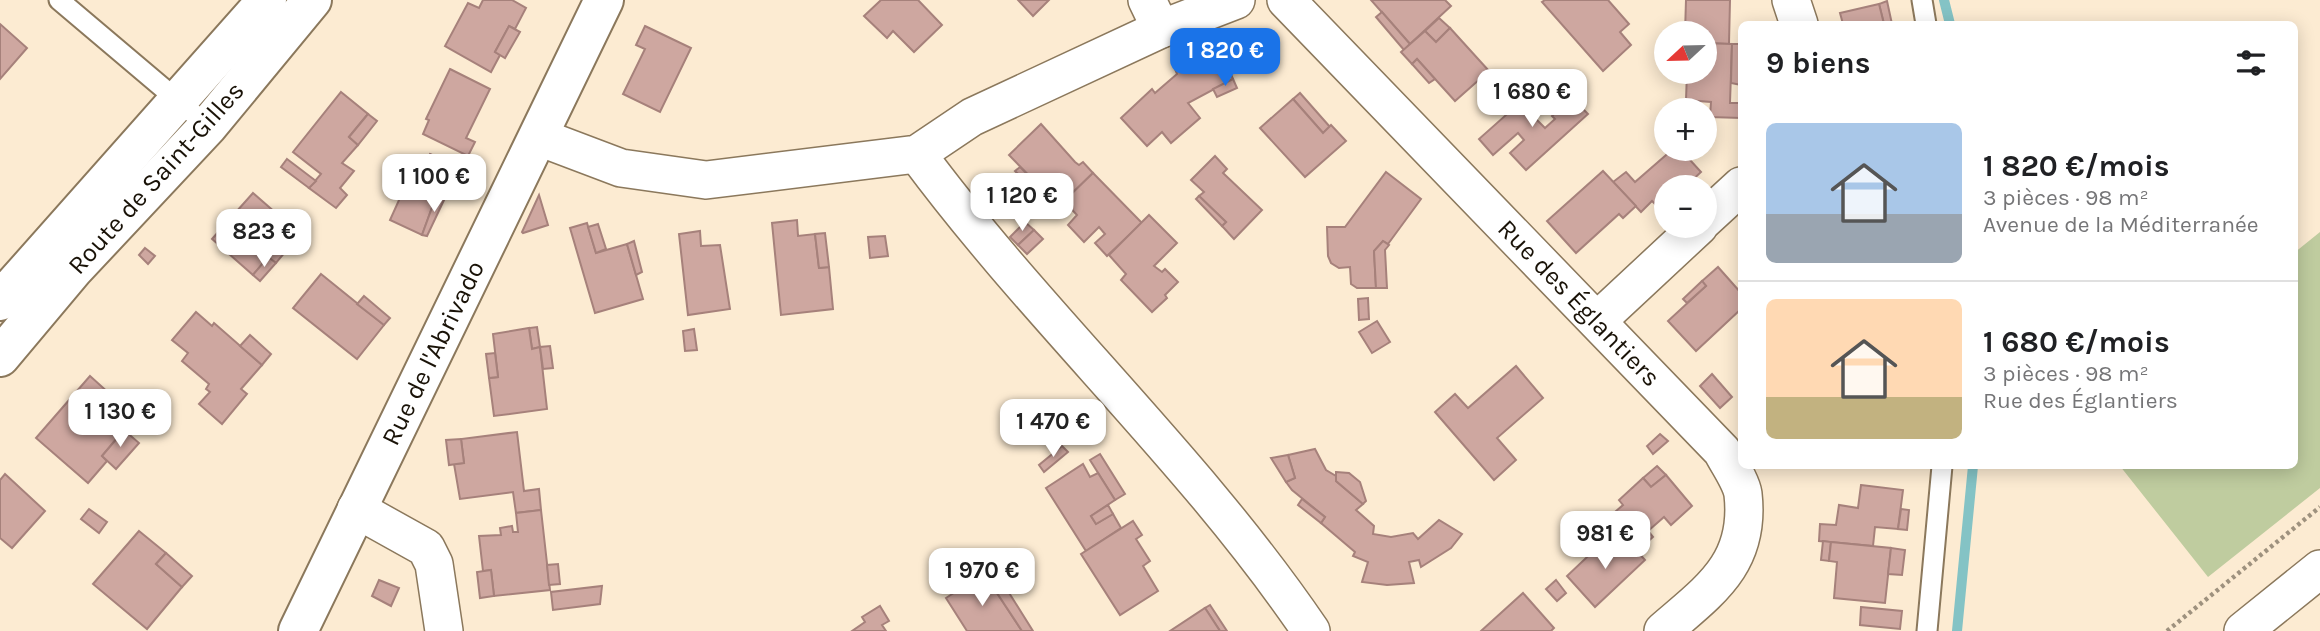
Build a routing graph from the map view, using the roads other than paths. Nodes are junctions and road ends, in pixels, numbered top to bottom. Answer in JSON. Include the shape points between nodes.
{"nodes":[{"id":1,"x":59,"y":0,"type":"edge"},
{"id":2,"x":267,"y":0,"type":"edge"},
{"id":3,"x":312,"y":0,"type":"edge"},
{"id":4,"x":604,"y":0,"type":"edge"},
{"id":5,"x":1236,"y":0,"type":"edge"},
{"id":6,"x":1286,"y":0,"type":"edge"},
{"id":7,"x":1791,"y":0,"type":"edge"},
{"id":8,"x":1922,"y":0,"type":"edge"},
{"id":9,"x":1154,"y":15,"type":"edge"},
{"id":10,"x":1798,"y":21,"type":"edge"},
{"id":11,"x":1926,"y":21,"type":"edge"},
{"id":12,"x":193,"y":113,"type":"junction"},
{"id":13,"x":539,"y":137,"type":"junction"},
{"id":14,"x":917,"y":155,"type":"junction"},
{"id":15,"x":1738,"y":189,"type":"edge"},
{"id":16,"x":1717,"y":208,"type":"edge"},
{"id":17,"x":1686,"y":238,"type":"edge"},
{"id":18,"x":0,"y":300,"type":"edge"},
{"id":19,"x":1597,"y":321,"type":"junction"},
{"id":20,"x":0,"y":356,"type":"edge"},
{"id":21,"x":1942,"y":469,"type":"edge"},
{"id":22,"x":356,"y":509,"type":"junction"},
{"id":23,"x":2320,"y":569,"type":"edge"},
{"id":24,"x":298,"y":631,"type":"edge"},
{"id":25,"x":444,"y":631,"type":"edge"},
{"id":26,"x":1311,"y":631,"type":"edge"},
{"id":27,"x":1663,"y":631,"type":"edge"},
{"id":28,"x":1927,"y":631,"type":"edge"},
{"id":29,"x":2243,"y":631,"type":"edge"}],
"edges":[{"from":1,"to":12,"type":"lane"},
{"from":2,"to":12,"type":"main road","name":"Route de Saint-Gilles"},
{"from":3,"to":12,"type":"main road","name":"Route de Saint-Gilles"},
{"from":4,"to":13,"type":"main road","name":"Rue de l'Abrivado"},
{"from":5,"to":9,"type":"street"},
{"from":6,"to":19,"type":"street","name":"Rue des Églantiers"},
{"from":7,"to":10,"type":"street"},
{"from":8,"to":11,"type":"lane"},
{"from":9,"to":14,"type":"street","via":[[972,117]]},
{"from":12,"to":18,"type":"main road","name":"Route de Saint-Gilles"},
{"from":12,"to":20,"type":"main road","name":"Route de Saint-Gilles","via":[[105,236]]},
{"from":13,"to":14,"type":"street","via":[[621,168],[706,180]]},
{"from":13,"to":22,"type":"main road","name":"Rue de l'Abrivado"},
{"from":14,"to":26,"type":"street","via":[[971,226],[1196,479]]},
{"from":15,"to":16,"type":"street"},
{"from":17,"to":19,"type":"street"},
{"from":19,"to":27,"type":"street","name":"Rue des Églantiers","via":[[1722,451],[1743,492],[1740,541],[1723,579]]},
{"from":21,"to":28,"type":"lane"},
{"from":22,"to":24,"type":"main road","name":"Rue de l'Abrivado"},
{"from":22,"to":25,"type":"street","via":[[426,548],[434,564]]},
{"from":23,"to":29,"type":"street"}]}
